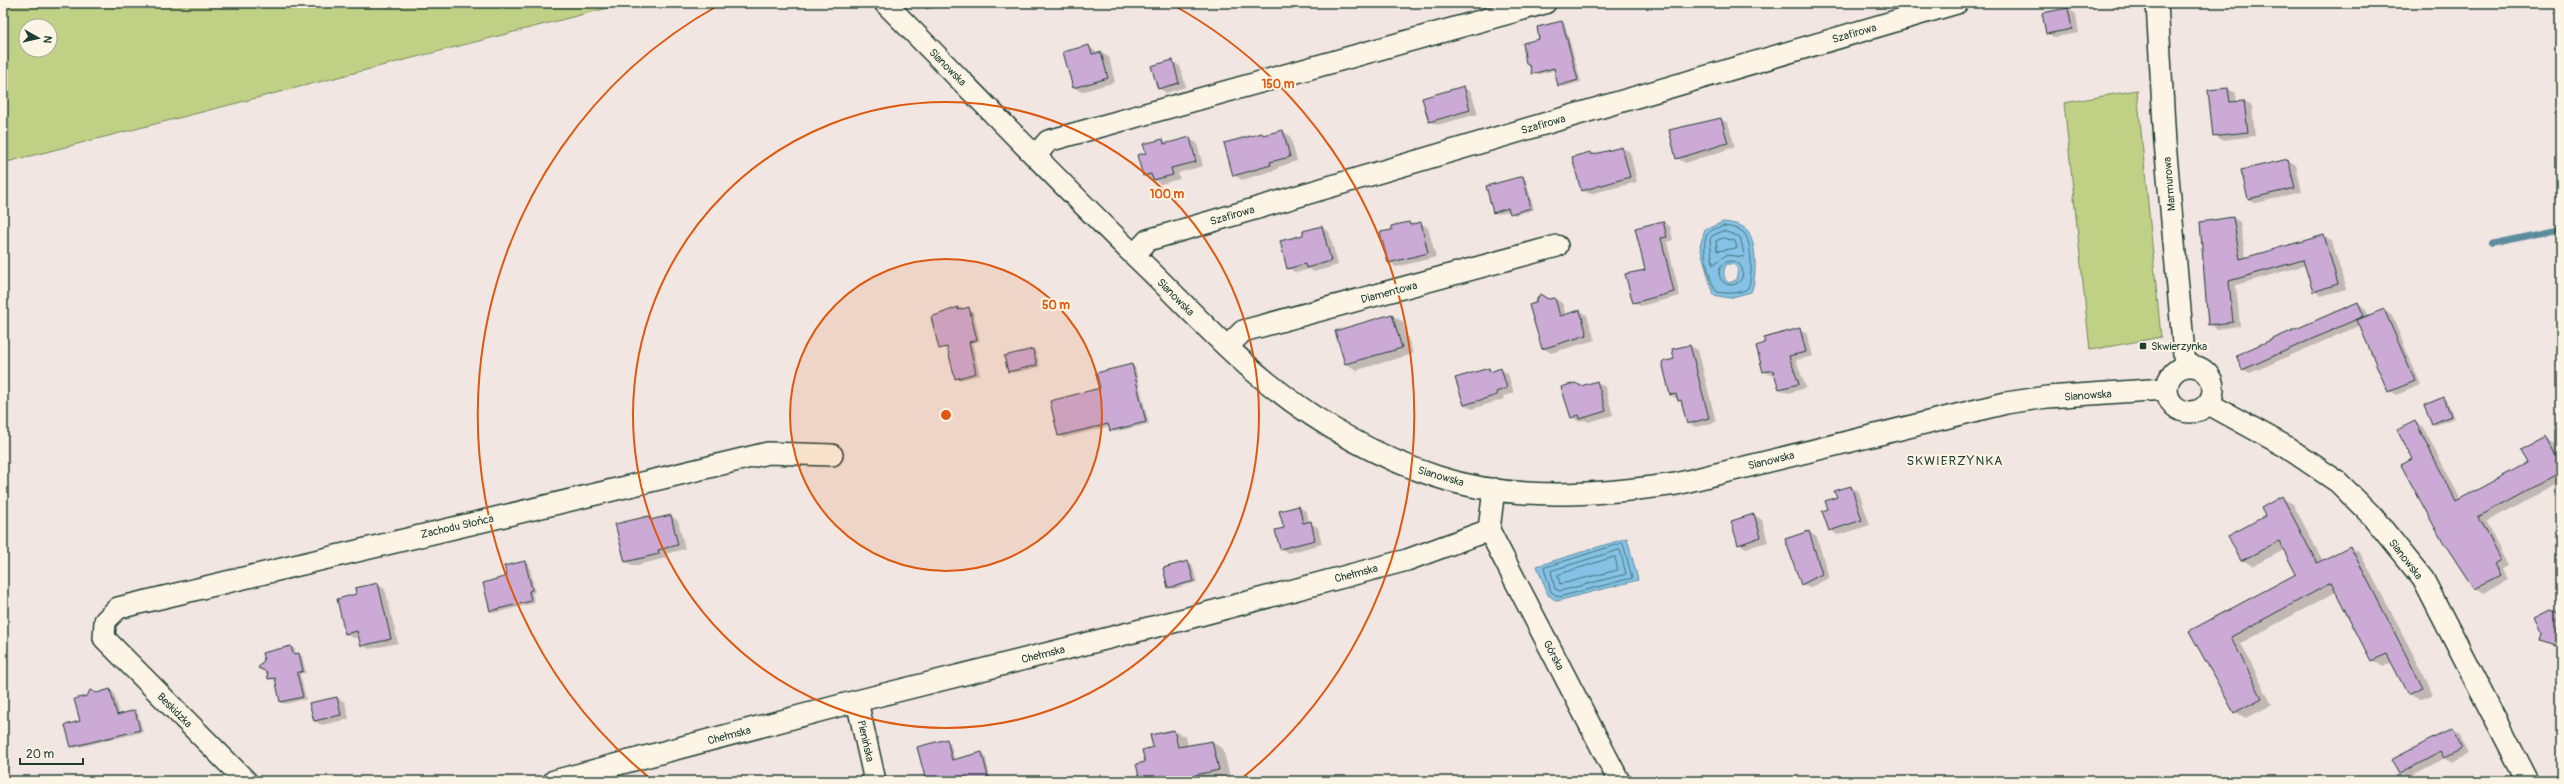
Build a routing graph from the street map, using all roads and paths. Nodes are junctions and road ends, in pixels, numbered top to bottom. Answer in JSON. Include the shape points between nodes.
{"nodes":[{"id":1,"x":885,"y":3,"type":"edge"},
{"id":2,"x":1545,"y":3,"type":"edge"},
{"id":3,"x":1957,"y":3,"type":"edge"},
{"id":4,"x":2157,"y":3,"type":"edge"},
{"id":5,"x":1036,"y":155,"type":"junction"},
{"id":6,"x":1557,"y":246,"type":"dead end"},
{"id":7,"x":1134,"y":255,"type":"junction"},
{"id":8,"x":1227,"y":347,"type":"junction"},
{"id":9,"x":2185,"y":366,"type":"junction"},
{"id":10,"x":2165,"y":389,"type":"junction"},
{"id":11,"x":2209,"y":404,"type":"junction"},
{"id":12,"x":832,"y":456,"type":"dead end"},
{"id":13,"x":1494,"y":490,"type":"junction"},
{"id":14,"x":1489,"y":530,"type":"junction"},
{"id":15,"x":104,"y":638,"type":"joint"},
{"id":16,"x":857,"y":701,"type":"junction"},
{"id":17,"x":628,"y":772,"type":"edge"},
{"id":18,"x":246,"y":781,"type":"edge"},
{"id":19,"x":554,"y":781,"type":"edge"},
{"id":20,"x":875,"y":781,"type":"edge"},
{"id":21,"x":1619,"y":781,"type":"edge"},
{"id":22,"x":2527,"y":781,"type":"edge"}],
"edges":[{"from":1,"to":5,"type":"street","name":"Sianowska"},
{"from":2,"to":5,"type":"street","via":[[1048,141]]},
{"from":3,"to":7,"type":"street","name":"Szafirowa","via":[[1148,240]]},
{"from":4,"to":9,"type":"street","name":"Marmurowa","via":[[2165,143]]},
{"from":5,"to":7,"type":"street","name":"Sianowska"},
{"from":6,"to":8,"type":"street","name":"Diamentowa","via":[[1243,331]]},
{"from":7,"to":8,"type":"street","name":"Sianowska"},
{"from":8,"to":13,"type":"street","name":"Sianowska","via":[[1299,406],[1381,456],[1441,478]]},
{"from":9,"to":10,"type":"street","via":[[2172,374]]},
{"from":9,"to":11,"type":"street","via":[[2201,368],[2213,380],[2214,392]]},
{"from":10,"to":11,"type":"street","via":[[2171,405],[2183,413],[2198,412]]},
{"from":10,"to":13,"type":"street","name":"Sianowska","via":[[2047,397],[2006,403],[1676,484],[1569,495]]},
{"from":11,"to":22,"type":"street","name":"Sianowska","via":[[2284,446],[2332,478],[2373,517],[2423,579]]},
{"from":12,"to":15,"type":"street","name":"Zachodu Słońca","via":[[768,453],[118,608],[105,621]]},
{"from":13,"to":14,"type":"street"},
{"from":14,"to":16,"type":"street","name":"Chełmska","via":[[1407,560]]},
{"from":14,"to":21,"type":"street","name":"Górska"},
{"from":15,"to":18,"type":"street","name":"Beskidzka"},
{"from":16,"to":17,"type":"street","name":"Chełmska"},
{"from":16,"to":20,"type":"street","name":"Pienińska"},
{"from":17,"to":19,"type":"street","name":"Chełmska"}]}
